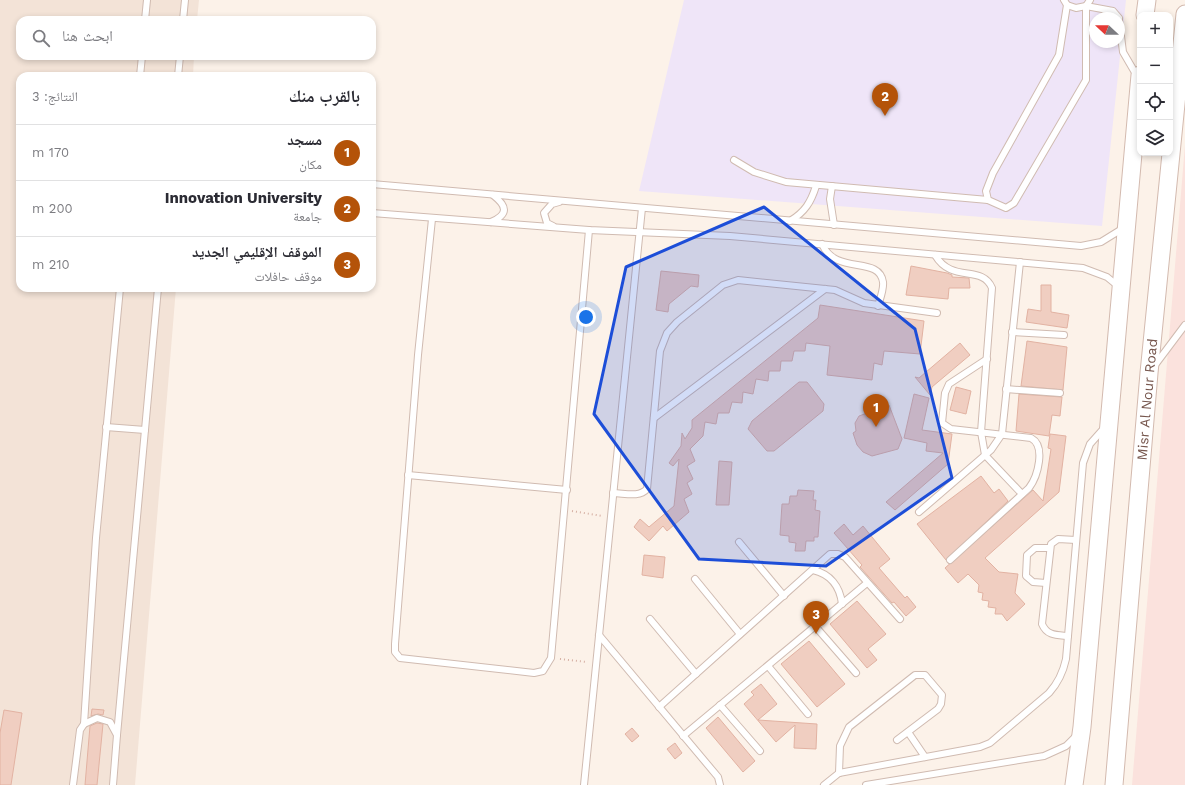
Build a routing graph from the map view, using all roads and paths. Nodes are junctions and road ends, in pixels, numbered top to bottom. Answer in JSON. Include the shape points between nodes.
{"nodes":[{"id":1,"x":147,"y":0,"type":"edge"},
{"id":2,"x":185,"y":0,"type":"edge"},
{"id":3,"x":1090,"y":0,"type":"edge"},
{"id":4,"x":1147,"y":0,"type":"edge"},
{"id":5,"x":1066,"y":2,"type":"edge"},
{"id":6,"x":1086,"y":6,"type":"junction"},
{"id":7,"x":1114,"y":12,"type":"edge"},
{"id":8,"x":1145,"y":12,"type":"edge"},
{"id":9,"x":1185,"y":14,"type":"edge"},
{"id":10,"x":145,"y":16,"type":"edge"},
{"id":11,"x":183,"y":16,"type":"edge"},
{"id":12,"x":1123,"y":48,"type":"edge"},
{"id":13,"x":142,"y":60,"type":"edge"},
{"id":14,"x":180,"y":60,"type":"edge"},
{"id":15,"x":140,"y":72,"type":"edge"},
{"id":16,"x":178,"y":72,"type":"edge"},
{"id":17,"x":1137,"y":75,"type":"edge"},
{"id":18,"x":1140,"y":84,"type":"edge"},
{"id":19,"x":734,"y":160,"type":"dead end"},
{"id":20,"x":376,"y":184,"type":"edge"},
{"id":21,"x":816,"y":186,"type":"junction"},
{"id":22,"x":832,"y":186,"type":"junction"},
{"id":23,"x":493,"y":195,"type":"junction"},
{"id":24,"x":988,"y":200,"type":"junction"},
{"id":25,"x":563,"y":201,"type":"junction"},
{"id":26,"x":642,"y":208,"type":"junction"},
{"id":27,"x":376,"y":213,"type":"edge"},
{"id":28,"x":432,"y":219,"type":"junction"},
{"id":29,"x":790,"y":221,"type":"junction"},
{"id":30,"x":490,"y":223,"type":"junction"},
{"id":31,"x":834,"y":224,"type":"junction"},
{"id":32,"x":1126,"y":225,"type":"junction"},
{"id":33,"x":556,"y":228,"type":"junction"},
{"id":34,"x":589,"y":230,"type":"junction"},
{"id":35,"x":639,"y":232,"type":"junction"},
{"id":36,"x":822,"y":244,"type":"junction"},
{"id":37,"x":935,"y":255,"type":"junction"},
{"id":38,"x":1020,"y":262,"type":"junction"},
{"id":39,"x":825,"y":289,"type":"junction"},
{"id":40,"x":1120,"y":289,"type":"junction"},
{"id":41,"x":120,"y":292,"type":"edge"},
{"id":42,"x":158,"y":292,"type":"edge"},
{"id":43,"x":878,"y":306,"type":"junction"},
{"id":44,"x":937,"y":313,"type":"dead end"},
{"id":45,"x":1185,"y":325,"type":"edge"},
{"id":46,"x":1012,"y":332,"type":"junction"},
{"id":47,"x":1064,"y":335,"type":"dead end"},
{"id":48,"x":987,"y":359,"type":"junction"},
{"id":49,"x":1149,"y":372,"type":"junction"},
{"id":50,"x":1006,"y":389,"type":"junction"},
{"id":51,"x":1060,"y":393,"type":"dead end"},
{"id":52,"x":654,"y":418,"type":"junction"},
{"id":53,"x":1109,"y":424,"type":"junction"},
{"id":54,"x":106,"y":427,"type":"junction"},
{"id":55,"x":145,"y":430,"type":"junction"},
{"id":56,"x":981,"y":432,"type":"junction"},
{"id":57,"x":1002,"y":434,"type":"junction"},
{"id":58,"x":985,"y":455,"type":"junction"},
{"id":59,"x":408,"y":475,"type":"junction"},
{"id":60,"x":567,"y":490,"type":"junction"},
{"id":61,"x":613,"y":493,"type":"junction"},
{"id":62,"x":1022,"y":494,"type":"junction"},
{"id":63,"x":565,"y":510,"type":"junction"},
{"id":64,"x":919,"y":512,"type":"dead end"},
{"id":65,"x":611,"y":517,"type":"junction"},
{"id":66,"x":1076,"y":540,"type":"junction"},
{"id":67,"x":739,"y":542,"type":"dead end"},
{"id":68,"x":1049,"y":548,"type":"junction"},
{"id":69,"x":950,"y":560,"type":"dead end"},
{"id":70,"x":813,"y":570,"type":"junction"},
{"id":71,"x":694,"y":579,"type":"dead end"},
{"id":72,"x":867,"y":583,"type":"junction"},
{"id":73,"x":1046,"y":583,"type":"junction"},
{"id":74,"x":784,"y":596,"type":"junction"},
{"id":75,"x":842,"y":604,"type":"junction"},
{"id":76,"x":650,"y":618,"type":"dead end"},
{"id":77,"x":900,"y":619,"type":"dead end"},
{"id":78,"x":815,"y":626,"type":"junction"},
{"id":79,"x":740,"y":634,"type":"junction"},
{"id":80,"x":599,"y":635,"type":"junction"},
{"id":81,"x":1068,"y":636,"type":"junction"},
{"id":82,"x":551,"y":658,"type":"junction"},
{"id":83,"x":596,"y":664,"type":"junction"},
{"id":84,"x":768,"y":666,"type":"junction"},
{"id":85,"x":856,"y":673,"type":"dead end"},
{"id":86,"x":696,"y":674,"type":"junction"},
{"id":87,"x":720,"y":705,"type":"junction"},
{"id":88,"x":659,"y":707,"type":"junction"},
{"id":89,"x":808,"y":714,"type":"dead end"},
{"id":90,"x":84,"y":724,"type":"junction"},
{"id":91,"x":1082,"y":727,"type":"junction"},
{"id":92,"x":908,"y":732,"type":"junction"},
{"id":93,"x":116,"y":735,"type":"junction"},
{"id":94,"x":683,"y":736,"type":"junction"},
{"id":95,"x":897,"y":740,"type":"dead end"},
{"id":96,"x":760,"y":751,"type":"dead end"},
{"id":97,"x":925,"y":757,"type":"junction"},
{"id":98,"x":839,"y":773,"type":"junction"},
{"id":99,"x":73,"y":785,"type":"edge"},
{"id":100,"x":112,"y":785,"type":"edge"},
{"id":101,"x":584,"y":785,"type":"edge"},
{"id":102,"x":720,"y":785,"type":"edge"},
{"id":103,"x":824,"y":785,"type":"edge"},
{"id":104,"x":866,"y":785,"type":"edge"},
{"id":105,"x":1074,"y":785,"type":"edge"},
{"id":106,"x":1114,"y":785,"type":"edge"}],
"edges":[{"from":1,"to":10,"type":"lane"},
{"from":2,"to":11,"type":"lane"},
{"from":3,"to":6,"type":"lane"},
{"from":4,"to":8,"type":"street"},
{"from":5,"to":6,"type":"lane","via":[[1076,8]]},
{"from":5,"to":24,"type":"lane","via":[[1059,54],[993,173],[986,191]]},
{"from":6,"to":7,"type":"lane"},
{"from":6,"to":24,"type":"lane","via":[[1086,80],[1014,203],[1006,208]]},
{"from":9,"to":49,"type":"street","name":"Misr Al Nour Road"},
{"from":12,"to":17,"type":"lane"},
{"from":13,"to":15,"type":"lane"},
{"from":14,"to":16,"type":"lane"},
{"from":18,"to":32,"type":"street"},
{"from":19,"to":21,"type":"lane","via":[[754,172],[786,182]]},
{"from":20,"to":23,"type":"lane"},
{"from":21,"to":22,"type":"lane"},
{"from":21,"to":29,"type":"lane","via":[[807,208]]},
{"from":22,"to":24,"type":"lane"},
{"from":22,"to":31,"type":"lane","via":[[830,199]]},
{"from":23,"to":25,"type":"lane"},
{"from":23,"to":30,"type":"lane","via":[[500,201],[504,210],[503,215]]},
{"from":25,"to":26,"type":"lane"},
{"from":25,"to":33,"type":"lane","via":[[552,204],[544,213],[547,223]]},
{"from":26,"to":29,"type":"lane"},
{"from":26,"to":35,"type":"lane"},
{"from":27,"to":28,"type":"lane"},
{"from":28,"to":30,"type":"lane"},
{"from":28,"to":59,"type":"lane"},
{"from":29,"to":31,"type":"lane"},
{"from":30,"to":33,"type":"lane"},
{"from":31,"to":32,"type":"lane","via":[[1081,246],[1106,240]]},
{"from":32,"to":40,"type":"street"},
{"from":33,"to":34,"type":"lane"},
{"from":34,"to":35,"type":"lane"},
{"from":34,"to":60,"type":"lane"},
{"from":35,"to":36,"type":"lane"},
{"from":35,"to":61,"type":"lane"},
{"from":36,"to":37,"type":"lane"},
{"from":36,"to":43,"type":"lane","via":[[828,255],[837,262],[871,267],[879,273],[883,286]]},
{"from":37,"to":38,"type":"lane"},
{"from":37,"to":48,"type":"lane","via":[[948,269],[983,277],[990,284],[992,293]]},
{"from":38,"to":40,"type":"lane","via":[[1091,270],[1107,277]]},
{"from":38,"to":46,"type":"lane"},
{"from":39,"to":43,"type":"lane","via":[[838,290],[864,303]]},
{"from":39,"to":52,"type":"lane"},
{"from":39,"to":52,"type":"lane","via":[[743,281],[732,281],[723,285],[677,322],[664,338],[660,351]]},
{"from":40,"to":53,"type":"street"},
{"from":41,"to":54,"type":"lane"},
{"from":42,"to":55,"type":"lane"},
{"from":43,"to":44,"type":"lane"},
{"from":45,"to":49,"type":"lane"},
{"from":46,"to":47,"type":"lane"},
{"from":46,"to":50,"type":"lane"},
{"from":48,"to":56,"type":"lane"},
{"from":48,"to":56,"type":"lane","via":[[952,381],[945,393],[942,423],[951,429]]},
{"from":49,"to":106,"type":"street","name":"Misr Al Nour Road"},
{"from":50,"to":51,"type":"lane"},
{"from":50,"to":57,"type":"lane"},
{"from":52,"to":61,"type":"lane","via":[[647,489],[637,494]]},
{"from":53,"to":66,"type":"lane","via":[[1095,436],[1086,453]]},
{"from":53,"to":91,"type":"street"},
{"from":54,"to":55,"type":"lane"},
{"from":54,"to":90,"type":"lane"},
{"from":55,"to":93,"type":"lane"},
{"from":56,"to":57,"type":"lane"},
{"from":56,"to":58,"type":"lane"},
{"from":57,"to":58,"type":"lane"},
{"from":57,"to":62,"type":"lane","via":[[1031,438],[1039,446],[1034,480]]},
{"from":58,"to":62,"type":"lane"},
{"from":58,"to":64,"type":"lane"},
{"from":59,"to":60,"type":"lane"},
{"from":59,"to":82,"type":"lane","via":[[395,644],[400,658],[534,673],[543,671]]},
{"from":60,"to":63,"type":"lane"},
{"from":61,"to":65,"type":"lane"},
{"from":62,"to":69,"type":"lane"},
{"from":63,"to":65,"type":"path"},
{"from":63,"to":82,"type":"lane"},
{"from":65,"to":80,"type":"lane"},
{"from":66,"to":68,"type":"lane","via":[[1058,539]]},
{"from":66,"to":81,"type":"lane"},
{"from":67,"to":74,"type":"lane"},
{"from":68,"to":73,"type":"lane"},
{"from":68,"to":73,"type":"lane","via":[[1030,550],[1026,561],[1025,573],[1028,578],[1033,582]]},
{"from":70,"to":72,"type":"lane","via":[[830,554],[838,554],[844,557]]},
{"from":70,"to":74,"type":"lane"},
{"from":70,"to":75,"type":"lane","via":[[820,571],[831,579],[839,590]]},
{"from":71,"to":79,"type":"lane"},
{"from":72,"to":75,"type":"lane"},
{"from":72,"to":77,"type":"lane"},
{"from":73,"to":81,"type":"lane","via":[[1043,627],[1050,634]]},
{"from":74,"to":79,"type":"lane"},
{"from":75,"to":78,"type":"lane"},
{"from":76,"to":86,"type":"lane"},
{"from":78,"to":84,"type":"lane"},
{"from":78,"to":85,"type":"lane"},
{"from":79,"to":86,"type":"lane"},
{"from":80,"to":83,"type":"lane"},
{"from":80,"to":88,"type":"lane"},
{"from":81,"to":97,"type":"lane","via":[[1064,670],[1049,693],[986,745]]},
{"from":82,"to":83,"type":"path"},
{"from":83,"to":101,"type":"lane"},
{"from":84,"to":87,"type":"lane"},
{"from":84,"to":89,"type":"lane"},
{"from":86,"to":88,"type":"lane"},
{"from":87,"to":94,"type":"lane"},
{"from":87,"to":96,"type":"lane"},
{"from":88,"to":94,"type":"lane"},
{"from":90,"to":93,"type":"lane","via":[[97,718],[104,719],[110,722]]},
{"from":90,"to":99,"type":"lane","via":[[78,736]]},
{"from":91,"to":104,"type":"lane","via":[[1066,746],[1044,756]]},
{"from":91,"to":105,"type":"street"},
{"from":92,"to":95,"type":"lane"},
{"from":92,"to":97,"type":"lane"},
{"from":92,"to":98,"type":"lane","via":[[941,704],[942,695],[923,674],[915,676],[849,727],[840,746]]},
{"from":93,"to":100,"type":"lane"},
{"from":94,"to":102,"type":"lane","via":[[718,777]]},
{"from":97,"to":98,"type":"lane"},
{"from":98,"to":103,"type":"lane"}]}
